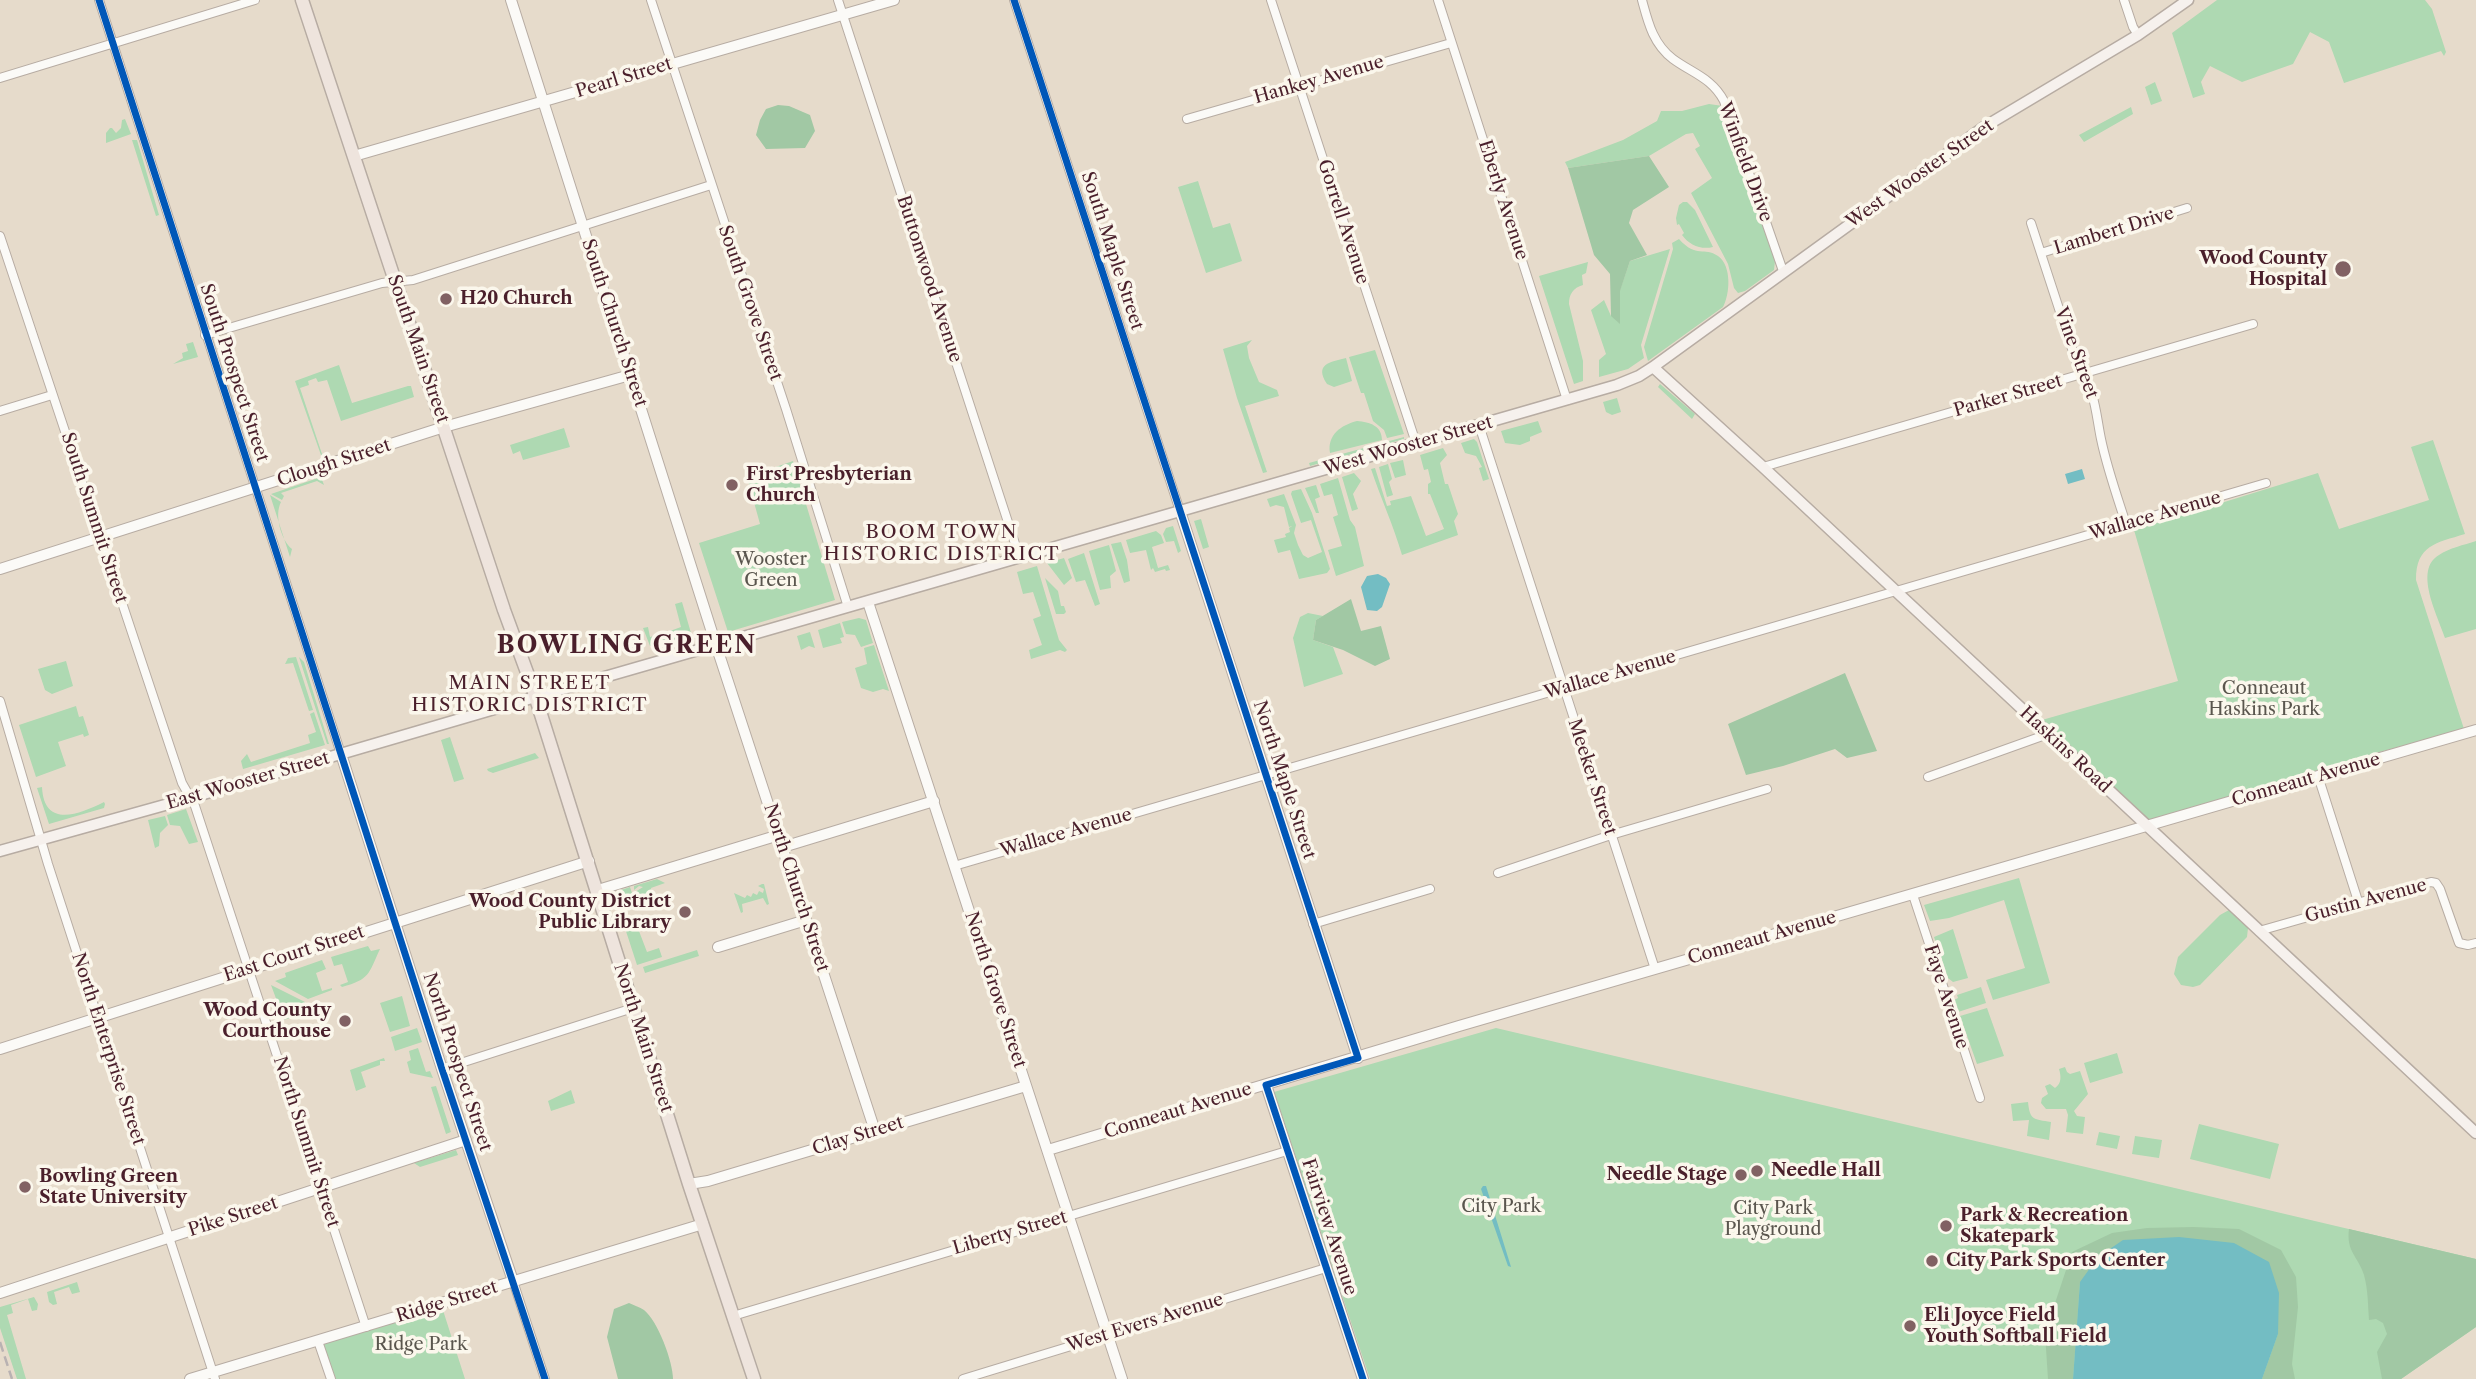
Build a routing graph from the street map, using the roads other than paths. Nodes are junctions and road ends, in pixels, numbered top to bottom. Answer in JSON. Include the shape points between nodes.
{"nodes":[{"id":1,"x":99,"y":0,"type":"edge"},
{"id":2,"x":255,"y":0,"type":"edge"},
{"id":3,"x":302,"y":0,"type":"edge"},
{"id":4,"x":511,"y":0,"type":"edge"},
{"id":5,"x":651,"y":0,"type":"edge"},
{"id":6,"x":838,"y":0,"type":"edge"},
{"id":7,"x":894,"y":0,"type":"edge"},
{"id":8,"x":1014,"y":0,"type":"edge"},
{"id":9,"x":1272,"y":0,"type":"edge"},
{"id":10,"x":1438,"y":0,"type":"edge"},
{"id":11,"x":1642,"y":0,"type":"edge"},
{"id":12,"x":2124,"y":0,"type":"edge"},
{"id":13,"x":2188,"y":0,"type":"edge"},
{"id":14,"x":843,"y":15,"type":"junction"},
{"id":15,"x":2138,"y":35,"type":"junction"},
{"id":16,"x":1451,"y":43,"type":"junction"},
{"id":17,"x":111,"y":44,"type":"junction"},
{"id":18,"x":672,"y":63,"type":"junction"},
{"id":19,"x":0,"y":78,"type":"edge"},
{"id":20,"x":1299,"y":85,"type":"junction"},
{"id":21,"x":543,"y":102,"type":"junction"},
{"id":22,"x":1187,"y":119,"type":"dead end"},
{"id":23,"x":354,"y":156,"type":"junction"},
{"id":24,"x":711,"y":185,"type":"junction"},
{"id":25,"x":2187,"y":208,"type":"dead end"},
{"id":26,"x":2031,"y":223,"type":"dead end"},
{"id":27,"x":583,"y":225,"type":"junction"},
{"id":28,"x":1,"y":242,"type":"edge"},
{"id":29,"x":2040,"y":253,"type":"junction"},
{"id":30,"x":1783,"y":271,"type":"junction"},
{"id":31,"x":395,"y":282,"type":"junction"},
{"id":32,"x":2253,"y":324,"type":"dead end"},
{"id":33,"x":205,"y":335,"type":"junction"},
{"id":34,"x":1653,"y":367,"type":"junction"},
{"id":35,"x":2084,"y":373,"type":"junction"},
{"id":36,"x":630,"y":375,"type":"junction"},
{"id":37,"x":52,"y":395,"type":"junction"},
{"id":38,"x":1567,"y":400,"type":"junction"},
{"id":39,"x":0,"y":411,"type":"edge"},
{"id":40,"x":1479,"y":425,"type":"junction"},
{"id":41,"x":444,"y":427,"type":"junction"},
{"id":42,"x":1416,"y":443,"type":"junction"},
{"id":43,"x":1763,"y":467,"type":"junction"},
{"id":44,"x":2266,"y":483,"type":"dead end"},
{"id":45,"x":256,"y":488,"type":"junction"},
{"id":46,"x":1180,"y":511,"type":"junction"},
{"id":47,"x":2126,"y":524,"type":"junction"},
{"id":48,"x":101,"y":536,"type":"junction"},
{"id":49,"x":1020,"y":559,"type":"junction"},
{"id":50,"x":0,"y":569,"type":"edge"},
{"id":51,"x":1895,"y":592,"type":"junction"},
{"id":52,"x":868,"y":602,"type":"junction"},
{"id":53,"x":848,"y":607,"type":"junction"},
{"id":54,"x":716,"y":645,"type":"junction"},
{"id":55,"x":1564,"y":688,"type":"junction"},
{"id":56,"x":536,"y":696,"type":"junction"},
{"id":57,"x":0,"y":701,"type":"edge"},
{"id":58,"x":2476,"y":730,"type":"edge"},
{"id":59,"x":2048,"y":734,"type":"junction"},
{"id":60,"x":341,"y":754,"type":"junction"},
{"id":61,"x":1265,"y":776,"type":"junction"},
{"id":62,"x":2318,"y":776,"type":"junction"},
{"id":63,"x":1928,"y":777,"type":"dead end"},
{"id":64,"x":1767,"y":789,"type":"dead end"},
{"id":65,"x":191,"y":798,"type":"junction"},
{"id":66,"x":934,"y":801,"type":"junction"},
{"id":67,"x":2147,"y":826,"type":"junction"},
{"id":68,"x":779,"y":835,"type":"junction"},
{"id":69,"x":1611,"y":835,"type":"junction"},
{"id":70,"x":41,"y":839,"type":"junction"},
{"id":71,"x":783,"y":847,"type":"junction"},
{"id":72,"x":0,"y":851,"type":"edge"},
{"id":73,"x":589,"y":861,"type":"junction"},
{"id":74,"x":954,"y":866,"type":"junction"},
{"id":75,"x":1498,"y":873,"type":"dead end"},
{"id":76,"x":1430,"y":889,"type":"dead end"},
{"id":77,"x":598,"y":890,"type":"junction"},
{"id":78,"x":1913,"y":895,"type":"junction"},
{"id":79,"x":2358,"y":901,"type":"junction"},
{"id":80,"x":806,"y":920,"type":"junction"},
{"id":81,"x":394,"y":922,"type":"junction"},
{"id":82,"x":1313,"y":924,"type":"junction"},
{"id":83,"x":2259,"y":931,"type":"junction"},
{"id":84,"x":2476,"y":943,"type":"edge"},
{"id":85,"x":718,"y":947,"type":"dead end"},
{"id":86,"x":249,"y":968,"type":"junction"},
{"id":87,"x":1655,"y":969,"type":"junction"},
{"id":88,"x":633,"y":1008,"type":"junction"},
{"id":89,"x":97,"y":1017,"type":"junction"},
{"id":90,"x":0,"y":1049,"type":"edge"},
{"id":91,"x":1357,"y":1058,"type":"junction"},
{"id":92,"x":442,"y":1069,"type":"junction"},
{"id":93,"x":1266,"y":1085,"type":"junction"},
{"id":94,"x":1026,"y":1086,"type":"junction"},
{"id":95,"x":1980,"y":1098,"type":"dead end"},
{"id":96,"x":875,"y":1131,"type":"junction"},
{"id":97,"x":2476,"y":1133,"type":"edge"},
{"id":98,"x":466,"y":1140,"type":"junction"},
{"id":99,"x":1048,"y":1150,"type":"junction"},
{"id":100,"x":1287,"y":1151,"type":"junction"},
{"id":101,"x":689,"y":1184,"type":"junction"},
{"id":102,"x":321,"y":1189,"type":"junction"},
{"id":103,"x":1069,"y":1216,"type":"junction"},
{"id":104,"x":702,"y":1224,"type":"junction"},
{"id":105,"x":169,"y":1237,"type":"junction"},
{"id":106,"x":1326,"y":1268,"type":"junction"},
{"id":107,"x":513,"y":1281,"type":"junction"},
{"id":108,"x":0,"y":1293,"type":"edge"},
{"id":109,"x":733,"y":1316,"type":"junction"},
{"id":110,"x":366,"y":1327,"type":"junction"},
{"id":111,"x":1108,"y":1334,"type":"junction"},
{"id":112,"x":318,"y":1341,"type":"junction"},
{"id":113,"x":214,"y":1376,"type":"edge"},
{"id":114,"x":190,"y":1379,"type":"edge"},
{"id":115,"x":331,"y":1379,"type":"edge"},
{"id":116,"x":545,"y":1379,"type":"edge"},
{"id":117,"x":754,"y":1379,"type":"edge"},
{"id":118,"x":963,"y":1379,"type":"edge"},
{"id":119,"x":1122,"y":1379,"type":"edge"},
{"id":120,"x":1363,"y":1379,"type":"edge"}],
"edges":[{"from":1,"to":17,"type":"street","name":"South Prospect Street"},
{"from":2,"to":17,"type":"street"},
{"from":3,"to":23,"type":"main road","name":"South Main Street"},
{"from":4,"to":21,"type":"street","name":"South Church Street"},
{"from":5,"to":18,"type":"street","name":"South Grove Street"},
{"from":6,"to":14,"type":"street","name":"Buttonwood Avenue"},
{"from":7,"to":14,"type":"street","name":"Pearl Street"},
{"from":8,"to":46,"type":"street","name":"South Maple Street"},
{"from":9,"to":20,"type":"street","name":"Gorrell Avenue"},
{"from":10,"to":16,"type":"street","name":"Eberly Avenue"},
{"from":11,"to":30,"type":"street","name":"Winfield Drive","via":[[1648,24],[1662,49],[1707,79],[1724,100]]},
{"from":12,"to":15,"type":"street"},
{"from":13,"to":15,"type":"main road","name":"West Wooster Street"},
{"from":14,"to":18,"type":"street","name":"Pearl Street"},
{"from":14,"to":49,"type":"street","name":"Buttonwood Avenue"},
{"from":15,"to":30,"type":"main road","name":"West Wooster Street","via":[[1984,127]]},
{"from":16,"to":20,"type":"street","name":"Hankey Avenue"},
{"from":16,"to":38,"type":"street","name":"Eberly Avenue"},
{"from":17,"to":19,"type":"street"},
{"from":17,"to":33,"type":"street","name":"South Prospect Street"},
{"from":18,"to":21,"type":"street","name":"Pearl Street"},
{"from":18,"to":24,"type":"street","name":"South Grove Street"},
{"from":20,"to":22,"type":"street","name":"Hankey Avenue"},
{"from":20,"to":42,"type":"street","name":"Gorrell Avenue"},
{"from":21,"to":23,"type":"street","name":"Pearl Street"},
{"from":21,"to":27,"type":"street","name":"South Church Street"},
{"from":23,"to":31,"type":"main road","name":"South Main Street"},
{"from":24,"to":27,"type":"street"},
{"from":24,"to":53,"type":"street","name":"South Grove Street"},
{"from":25,"to":29,"type":"street","name":"Lambert Drive"},
{"from":26,"to":29,"type":"street","name":"Vine Street"},
{"from":27,"to":31,"type":"street","via":[[414,280]]},
{"from":27,"to":36,"type":"street","name":"South Church Street"},
{"from":28,"to":37,"type":"street","name":"South Summit Street"},
{"from":29,"to":35,"type":"street","name":"Vine Street","via":[[2078,367]]},
{"from":30,"to":34,"type":"main road","name":"West Wooster Street"},
{"from":31,"to":33,"type":"street"},
{"from":31,"to":41,"type":"main road","name":"South Main Street"},
{"from":32,"to":35,"type":"street","name":"Parker Street"},
{"from":33,"to":45,"type":"street","name":"South Prospect Street"},
{"from":34,"to":38,"type":"main road","name":"West Wooster Street","via":[[1617,385]]},
{"from":34,"to":43,"type":"main road","name":"Haskins Road"},
{"from":35,"to":43,"type":"street","name":"Parker Street"},
{"from":35,"to":47,"type":"street","name":"Vine Street"},
{"from":36,"to":41,"type":"street","name":"Clough Street"},
{"from":36,"to":54,"type":"street","name":"South Church Street"},
{"from":37,"to":39,"type":"street"},
{"from":37,"to":48,"type":"street","name":"South Summit Street"},
{"from":38,"to":40,"type":"main road","name":"West Wooster Street"},
{"from":40,"to":42,"type":"main road","name":"West Wooster Street"},
{"from":40,"to":55,"type":"street","name":"Meeker Street"},
{"from":41,"to":45,"type":"street","name":"Clough Street"},
{"from":41,"to":56,"type":"main road","name":"South Main Street"},
{"from":42,"to":46,"type":"main road","name":"West Wooster Street"},
{"from":43,"to":51,"type":"main road","name":"Haskins Road"},
{"from":44,"to":47,"type":"street","name":"Wallace Avenue"},
{"from":45,"to":48,"type":"street","name":"Clough Street"},
{"from":45,"to":60,"type":"street","name":"South Prospect Street"},
{"from":46,"to":49,"type":"main road","name":"West Wooster Street"},
{"from":46,"to":61,"type":"street","name":"North Maple Street"},
{"from":47,"to":51,"type":"street","name":"Wallace Avenue"},
{"from":48,"to":50,"type":"street","name":"Clough Street"},
{"from":48,"to":65,"type":"street","name":"South Summit Street","via":[[181,783]]},
{"from":49,"to":52,"type":"main road","name":"West Wooster Street"},
{"from":51,"to":55,"type":"street","name":"Wallace Avenue"},
{"from":51,"to":59,"type":"main road","name":"Haskins Road"},
{"from":52,"to":53,"type":"main road","name":"West Wooster Street"},
{"from":52,"to":66,"type":"street","name":"North Grove Street"},
{"from":53,"to":54,"type":"main road","name":"West Wooster Street"},
{"from":54,"to":56,"type":"main road","name":"West Wooster Street"},
{"from":54,"to":68,"type":"street","name":"North Church Street"},
{"from":55,"to":61,"type":"street","name":"Wallace Avenue"},
{"from":55,"to":69,"type":"street","name":"Meeker Street"},
{"from":56,"to":60,"type":"main road","name":"East Wooster Street"},
{"from":56,"to":73,"type":"main road","name":"North Main Street"},
{"from":57,"to":70,"type":"street","name":"North Enterprise Street"},
{"from":58,"to":62,"type":"street","name":"Conneaut Avenue"},
{"from":59,"to":63,"type":"street"},
{"from":59,"to":67,"type":"main road","name":"Haskins Road"},
{"from":60,"to":65,"type":"main road","name":"East Wooster Street"},
{"from":60,"to":81,"type":"street","name":"North Prospect Street"},
{"from":61,"to":74,"type":"street","name":"Wallace Avenue"},
{"from":61,"to":82,"type":"street","name":"North Maple Street"},
{"from":62,"to":67,"type":"street","name":"Conneaut Avenue"},
{"from":62,"to":79,"type":"street"},
{"from":64,"to":69,"type":"street"},
{"from":65,"to":70,"type":"main road","name":"East Wooster Street"},
{"from":65,"to":86,"type":"street","name":"North Summit Street"},
{"from":66,"to":71,"type":"street"},
{"from":66,"to":74,"type":"street","name":"North Grove Street"},
{"from":67,"to":78,"type":"street","name":"Conneaut Avenue"},
{"from":67,"to":83,"type":"main road","name":"Haskins Road"},
{"from":68,"to":71,"type":"street","name":"North Church Street"},
{"from":68,"to":77,"type":"street"},
{"from":69,"to":75,"type":"street"},
{"from":69,"to":87,"type":"street","name":"Meeker Street"},
{"from":70,"to":72,"type":"main road","name":"East Wooster Street"},
{"from":70,"to":89,"type":"street","name":"North Enterprise Street"},
{"from":71,"to":80,"type":"street","name":"North Church Street"},
{"from":73,"to":77,"type":"main road","name":"North Main Street"},
{"from":73,"to":81,"type":"street","name":"East Court Street"},
{"from":74,"to":94,"type":"street","name":"North Grove Street"},
{"from":76,"to":82,"type":"street"},
{"from":77,"to":88,"type":"main road","name":"North Main Street"},
{"from":78,"to":87,"type":"street","name":"Conneaut Avenue"},
{"from":78,"to":95,"type":"street","name":"Faye Avenue"},
{"from":79,"to":83,"type":"street","name":"Gustin Avenue"},
{"from":79,"to":84,"type":"street","name":"Gustin Avenue","via":[[2420,883],[2436,883],[2459,943]]},
{"from":80,"to":85,"type":"street"},
{"from":80,"to":96,"type":"street","name":"North Church Street"},
{"from":81,"to":86,"type":"street","name":"East Court Street"},
{"from":81,"to":92,"type":"street","name":"North Prospect Street"},
{"from":82,"to":91,"type":"street","name":"North Maple Street"},
{"from":83,"to":97,"type":"main road","name":"Haskins Road"},
{"from":86,"to":89,"type":"street","name":"East Court Street"},
{"from":86,"to":102,"type":"street","name":"North Summit Street"},
{"from":87,"to":91,"type":"street","name":"Conneaut Avenue"},
{"from":88,"to":92,"type":"street"},
{"from":88,"to":101,"type":"main road","name":"North Main Street"},
{"from":89,"to":90,"type":"street","name":"East Court Street"},
{"from":89,"to":105,"type":"street","name":"North Enterprise Street"},
{"from":91,"to":93,"type":"street","name":"Conneaut Avenue"},
{"from":92,"to":98,"type":"street","name":"North Prospect Street"},
{"from":93,"to":99,"type":"street","name":"Conneaut Avenue"},
{"from":93,"to":100,"type":"street","name":"Fairview Avenue"},
{"from":94,"to":96,"type":"street","name":"Clay Street"},
{"from":94,"to":99,"type":"street","name":"North Grove Street"},
{"from":96,"to":101,"type":"street","name":"Clay Street"},
{"from":98,"to":102,"type":"street","name":"Pike Street"},
{"from":98,"to":107,"type":"street","name":"North Prospect Street"},
{"from":99,"to":103,"type":"street","name":"North Grove Street"},
{"from":100,"to":103,"type":"street","name":"Liberty Street"},
{"from":100,"to":106,"type":"street","name":"Fairview Avenue"},
{"from":101,"to":104,"type":"main road","name":"North Main Street"},
{"from":102,"to":105,"type":"street","name":"Pike Street"},
{"from":102,"to":110,"type":"street","name":"North Summit Street"},
{"from":103,"to":109,"type":"street","name":"Liberty Street"},
{"from":103,"to":111,"type":"street","name":"North Grove Street"},
{"from":104,"to":107,"type":"street","name":"Ridge Street"},
{"from":104,"to":109,"type":"main road","name":"North Main Street"},
{"from":105,"to":108,"type":"street","name":"Pike Street"},
{"from":105,"to":113,"type":"street","name":"North Enterprise Street"},
{"from":106,"to":111,"type":"street","name":"West Evers Avenue"},
{"from":106,"to":120,"type":"street","name":"Fairview Avenue"},
{"from":107,"to":110,"type":"street","name":"Ridge Street"},
{"from":107,"to":116,"type":"street","name":"North Prospect Street"},
{"from":109,"to":117,"type":"main road","name":"North Main Street"},
{"from":110,"to":112,"type":"street","name":"Ridge Street"},
{"from":111,"to":118,"type":"street","name":"West Evers Avenue"},
{"from":111,"to":119,"type":"street","name":"North Grove Street"},
{"from":112,"to":113,"type":"street","name":"Ridge Street"},
{"from":112,"to":115,"type":"street"},
{"from":113,"to":114,"type":"street","name":"Ridge Street"}]}
